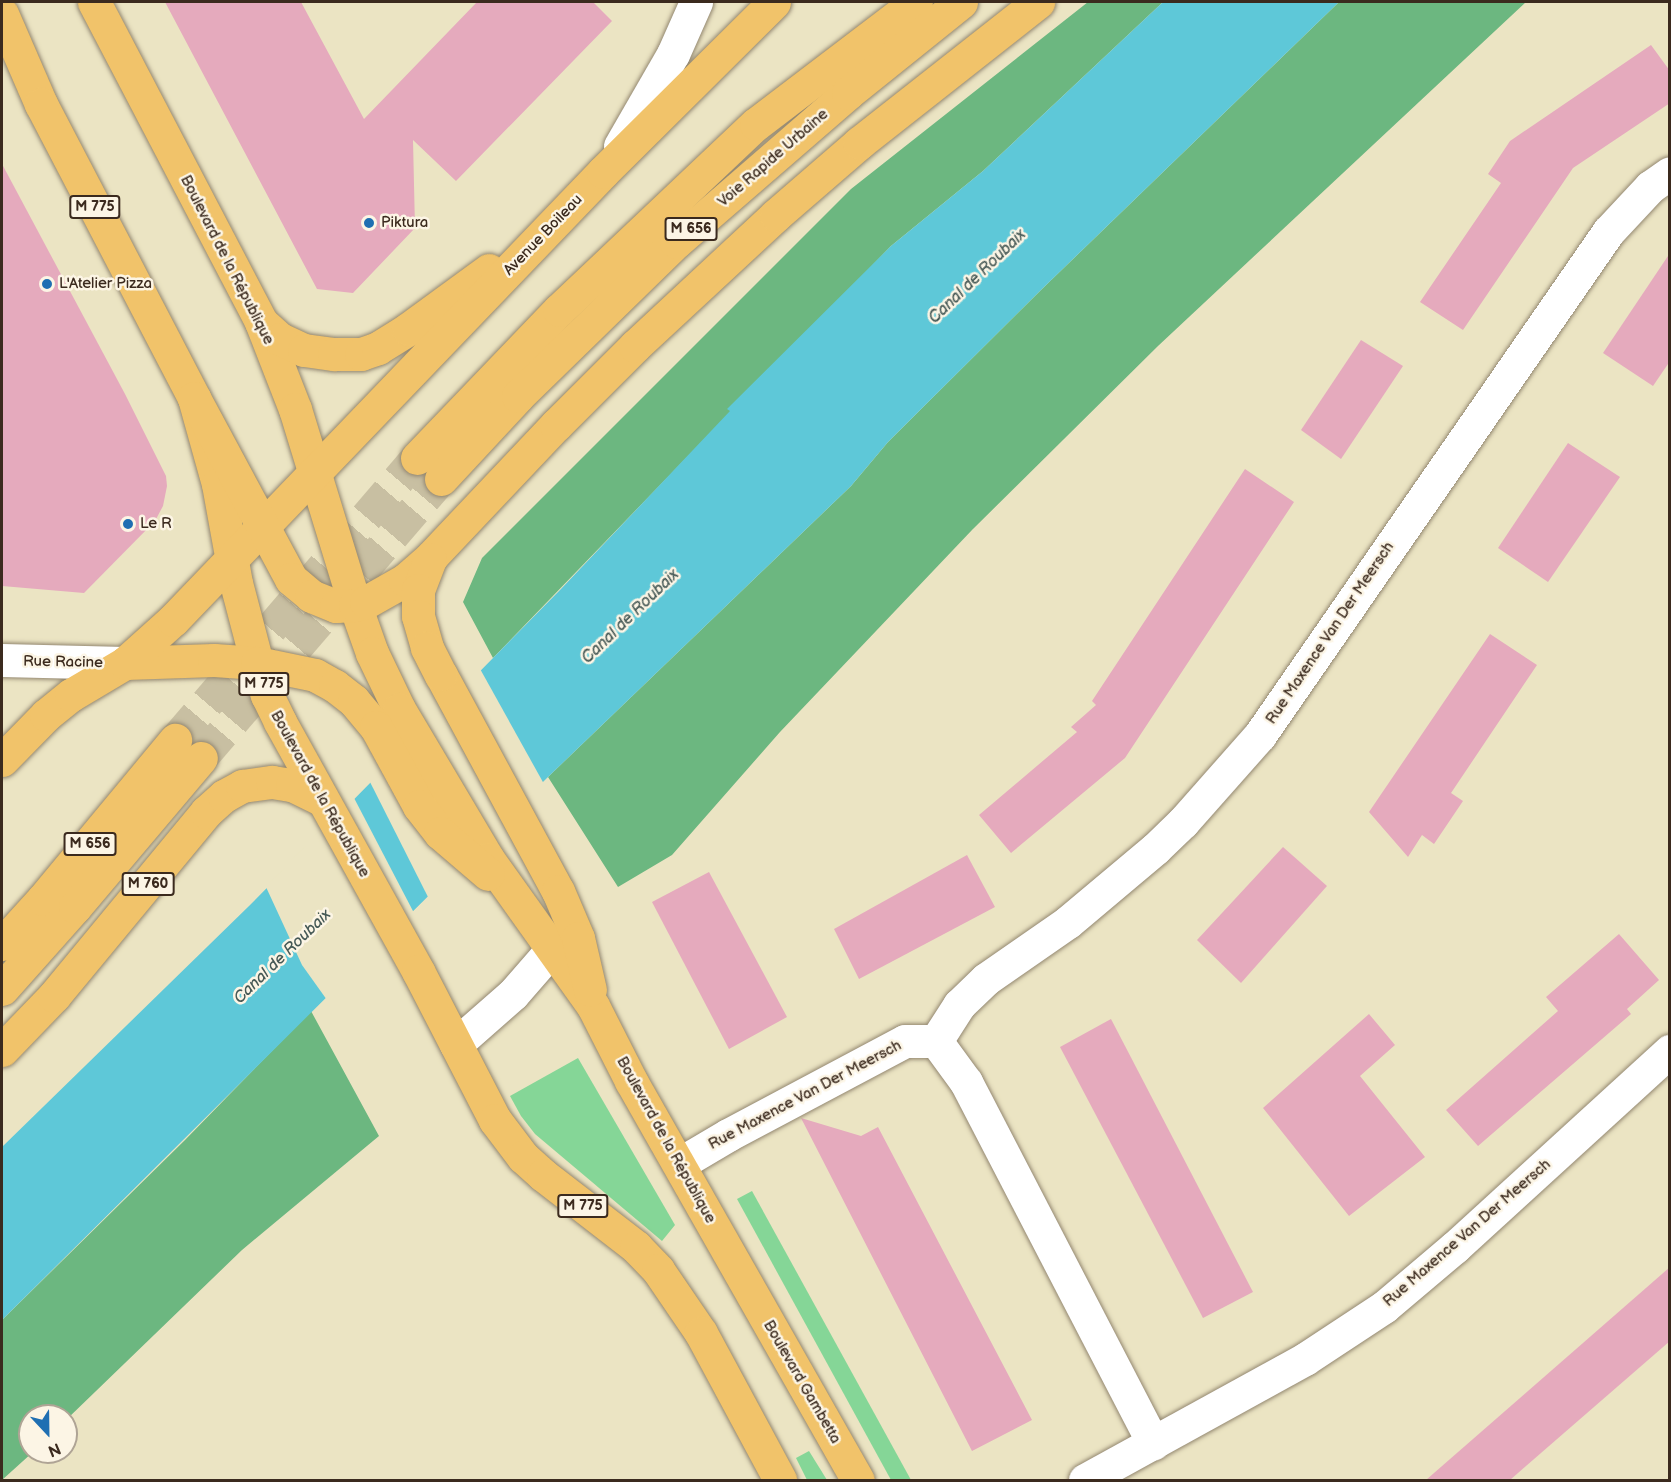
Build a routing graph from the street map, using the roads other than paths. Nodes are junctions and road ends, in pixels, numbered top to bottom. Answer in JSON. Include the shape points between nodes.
{"nodes":[{"id":1,"x":94,"y":2,"type":"edge"},
{"id":2,"x":696,"y":2,"type":"edge"},
{"id":3,"x":774,"y":2,"type":"edge"},
{"id":4,"x":916,"y":2,"type":"edge"},
{"id":5,"x":961,"y":2,"type":"edge"},
{"id":6,"x":1038,"y":2,"type":"edge"},
{"id":7,"x":2,"y":14,"type":"edge"},
{"id":8,"x":603,"y":172,"type":"junction"},
{"id":9,"x":1670,"y":173,"type":"edge"},
{"id":10,"x":564,"y":212,"type":"junction"},
{"id":11,"x":261,"y":322,"type":"junction"},
{"id":12,"x":194,"y":398,"type":"junction"},
{"id":13,"x":314,"y":470,"type":"junction"},
{"id":14,"x":261,"y":526,"type":"junction"},
{"id":15,"x":231,"y":557,"type":"junction"},
{"id":16,"x":431,"y":557,"type":"junction"},
{"id":17,"x":355,"y":605,"type":"junction"},
{"id":18,"x":2,"y":660,"type":"edge"},
{"id":19,"x":125,"y":663,"type":"junction"},
{"id":20,"x":257,"y":663,"type":"junction"},
{"id":21,"x":387,"y":718,"type":"junction"},
{"id":22,"x":2,"y":760,"type":"edge"},
{"id":23,"x":323,"y":800,"type":"junction"},
{"id":24,"x":2,"y":944,"type":"edge"},
{"id":25,"x":553,"y":948,"type":"junction"},
{"id":26,"x":2,"y":989,"type":"edge"},
{"id":27,"x":593,"y":1006,"type":"junction"},
{"id":28,"x":936,"y":1041,"type":"junction"},
{"id":29,"x":456,"y":1044,"type":"junction"},
{"id":30,"x":2,"y":1050,"type":"edge"},
{"id":31,"x":1670,"y":1051,"type":"edge"},
{"id":32,"x":679,"y":1164,"type":"junction"},
{"id":33,"x":746,"y":1284,"type":"joint"},
{"id":34,"x":1153,"y":1443,"type":"junction"},
{"id":35,"x":780,"y":1480,"type":"edge"},
{"id":36,"x":858,"y":1480,"type":"edge"},
{"id":37,"x":1084,"y":1480,"type":"edge"}],
"edges":[{"from":1,"to":11,"type":"main road","name":"Boulevard de la République"},
{"from":2,"to":8,"type":"street","via":[[648,100]]},
{"from":3,"to":8,"type":"main road","name":"Avenue Boileau"},
{"from":4,"to":5,"type":"main road","name":"Voie Rapide Urbaine","number":"M 656","via":[[756,124],[559,310],[429,468],[518,396],[676,242],[848,93]]},
{"from":6,"to":16,"type":"main road","via":[[776,215],[580,401]]},
{"from":7,"to":12,"type":"main road","name":"Boulevard de la République","number":"M 775","via":[[41,104]]},
{"from":8,"to":10,"type":"main road","name":"Avenue Boileau"},
{"from":9,"to":28,"type":"street","name":"Rue Maxence Van Der Meersch","via":[[1633,204],[1608,232],[1260,735],[1184,822],[1068,922],[986,979],[959,1005]]},
{"from":10,"to":11,"type":"main road","via":[[378,348],[361,354],[304,350],[280,339]]},
{"from":10,"to":13,"type":"main road","name":"Avenue Boileau"},
{"from":11,"to":13,"type":"main road","name":"Boulevard de la République"},
{"from":12,"to":14,"type":"main road"},
{"from":12,"to":15,"type":"main road","name":"Boulevard de la République","number":"M 775","via":[[218,484]]},
{"from":13,"to":14,"type":"main road","name":"Avenue Boileau"},
{"from":13,"to":17,"type":"main road","name":"Boulevard de la République"},
{"from":14,"to":15,"type":"main road","name":"Avenue Boileau"},
{"from":14,"to":17,"type":"main road","via":[[298,586],[336,606]]},
{"from":15,"to":19,"type":"main road","name":"Avenue Boileau","via":[[173,620]]},
{"from":15,"to":20,"type":"main road","name":"Boulevard de la République","number":"M 775"},
{"from":16,"to":17,"type":"main road","via":[[405,580]]},
{"from":16,"to":27,"type":"main road","via":[[418,590],[418,616],[427,648],[547,870],[578,938]]},
{"from":17,"to":21,"type":"main road","name":"Boulevard de la République","via":[[372,653]]},
{"from":18,"to":19,"type":"street","name":"Rue Racine"},
{"from":19,"to":20,"type":"main road"},
{"from":19,"to":22,"type":"main road","name":"Avenue Boileau","via":[[62,701]]},
{"from":20,"to":21,"type":"main road","via":[[315,675]]},
{"from":20,"to":23,"type":"main road","name":"Boulevard de la République","number":"M 775","via":[[267,695]]},
{"from":21,"to":25,"type":"main road","name":"Boulevard de la République","via":[[419,806],[440,833],[515,895]]},
{"from":23,"to":29,"type":"main road","name":"Boulevard de la République","number":"M 775"},
{"from":23,"to":30,"type":"main road","number":"M 760","via":[[292,785],[272,782],[242,786],[215,803],[54,996]]},
{"from":24,"to":26,"type":"main road","number":"M 656","via":[[188,749],[54,932]]},
{"from":25,"to":27,"type":"main road","name":"Boulevard de la République"},
{"from":25,"to":29,"type":"street","via":[[513,994]]},
{"from":27,"to":32,"type":"main road","name":"Boulevard de la République"},
{"from":28,"to":32,"type":"street","name":"Rue Maxence Van Der Meersch","via":[[905,1041]]},
{"from":28,"to":34,"type":"street","via":[[966,1082]]},
{"from":29,"to":35,"type":"main road","name":"Boulevard de la République","number":"M 775","via":[[495,1120],[523,1157],[636,1247],[677,1294]]},
{"from":31,"to":34,"type":"street","name":"Rue Maxence Van Der Meersch","via":[[1384,1307],[1305,1359]]},
{"from":32,"to":33,"type":"main road","name":"Boulevard de la République"},
{"from":33,"to":36,"type":"main road","name":"Boulevard Gambetta"},
{"from":34,"to":37,"type":"street","name":"Rue Maxence Van Der Meersch"}]}
